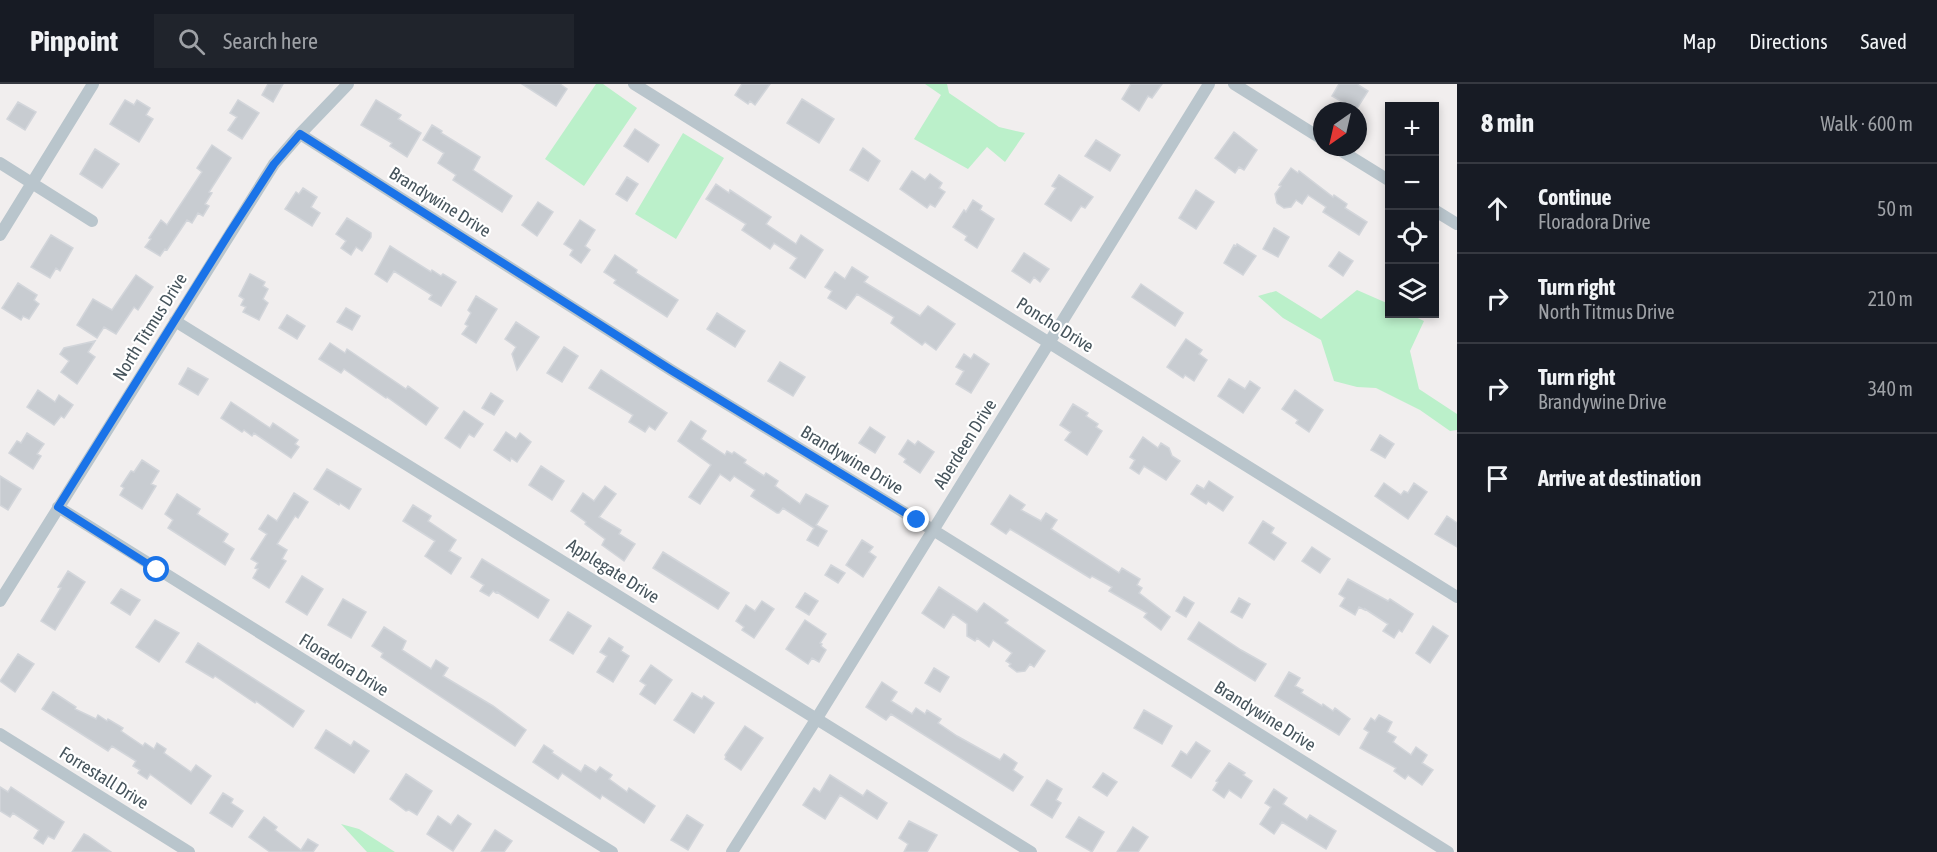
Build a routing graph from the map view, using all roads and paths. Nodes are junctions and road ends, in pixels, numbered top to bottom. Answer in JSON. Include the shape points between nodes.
{"nodes":[{"id":1,"x":93,"y":84,"type":"edge"},
{"id":2,"x":348,"y":84,"type":"edge"},
{"id":3,"x":634,"y":84,"type":"edge"},
{"id":4,"x":1209,"y":84,"type":"edge"},
{"id":5,"x":1234,"y":84,"type":"edge"},
{"id":6,"x":1313,"y":133,"type":"edge"},
{"id":7,"x":300,"y":134,"type":"junction"},
{"id":8,"x":1349,"y":156,"type":"edge"},
{"id":9,"x":0,"y":163,"type":"edge"},
{"id":10,"x":1385,"y":179,"type":"edge"},
{"id":11,"x":32,"y":182,"type":"junction"},
{"id":12,"x":1439,"y":213,"type":"edge"},
{"id":13,"x":92,"y":221,"type":"dead end"},
{"id":14,"x":1457,"y":224,"type":"edge"},
{"id":15,"x":0,"y":235,"type":"edge"},
{"id":16,"x":175,"y":321,"type":"junction"},
{"id":17,"x":1049,"y":343,"type":"junction"},
{"id":18,"x":58,"y":507,"type":"junction"},
{"id":19,"x":933,"y":530,"type":"junction"},
{"id":20,"x":1457,"y":597,"type":"edge"},
{"id":21,"x":0,"y":601,"type":"edge"},
{"id":22,"x":817,"y":718,"type":"junction"},
{"id":23,"x":0,"y":734,"type":"edge"},
{"id":24,"x":189,"y":852,"type":"edge"},
{"id":25,"x":612,"y":852,"type":"edge"},
{"id":26,"x":732,"y":852,"type":"edge"},
{"id":27,"x":1031,"y":852,"type":"edge"},
{"id":28,"x":1448,"y":852,"type":"edge"}],
"edges":[{"from":1,"to":11,"type":"street"},
{"from":2,"to":7,"type":"street","name":"North Titmus Drive"},
{"from":3,"to":17,"type":"street","name":"Poncho Drive"},
{"from":4,"to":17,"type":"street","name":"Aberdeen Drive"},
{"from":5,"to":6,"type":"street"},
{"from":7,"to":16,"type":"street","name":"North Titmus Drive","via":[[274,164]]},
{"from":7,"to":19,"type":"street","name":"Brandywine Drive","via":[[671,370]]},
{"from":8,"to":10,"type":"street"},
{"from":9,"to":11,"type":"street"},
{"from":11,"to":13,"type":"street"},
{"from":11,"to":15,"type":"street"},
{"from":12,"to":14,"type":"street"},
{"from":16,"to":18,"type":"street","name":"North Titmus Drive"},
{"from":16,"to":22,"type":"street","name":"Applegate Drive"},
{"from":17,"to":19,"type":"street","name":"Aberdeen Drive"},
{"from":17,"to":20,"type":"street","name":"Poncho Drive"},
{"from":18,"to":21,"type":"street","name":"North Titmus Drive"},
{"from":18,"to":25,"type":"street","name":"Floradora Drive"},
{"from":19,"to":22,"type":"street","name":"Aberdeen Drive"},
{"from":19,"to":28,"type":"street","name":"Brandywine Drive"},
{"from":22,"to":26,"type":"street","name":"Aberdeen Drive"},
{"from":22,"to":27,"type":"street","name":"Applegate Drive"},
{"from":23,"to":24,"type":"street","name":"Forrestall Drive"}]}
